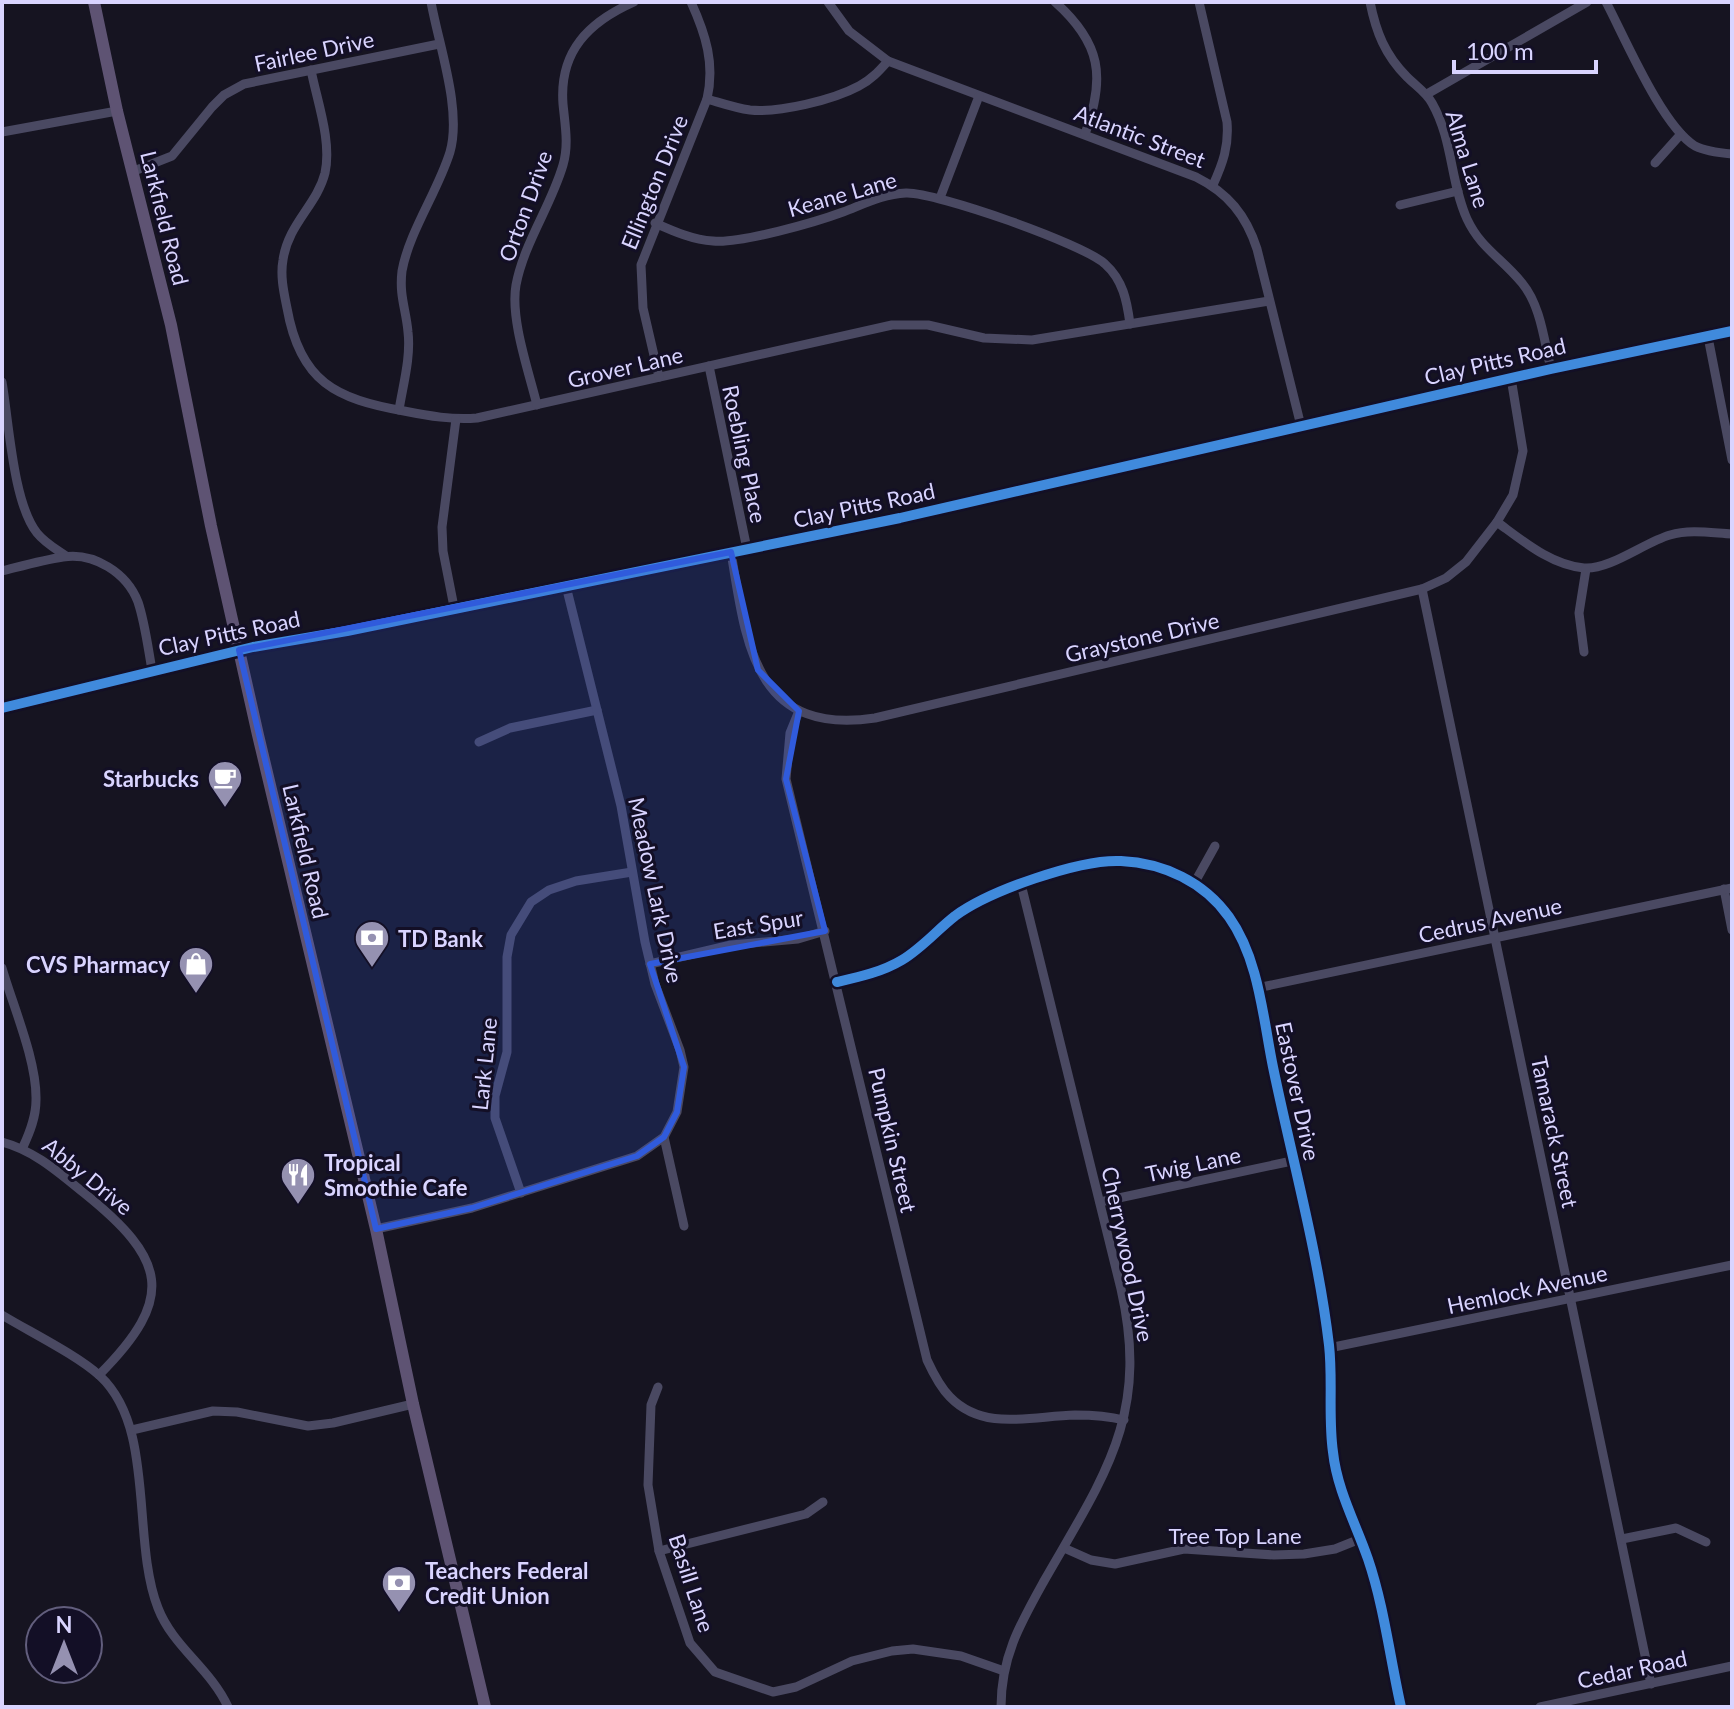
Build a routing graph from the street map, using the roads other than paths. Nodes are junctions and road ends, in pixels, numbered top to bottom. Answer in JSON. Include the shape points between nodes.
{"nodes":[{"id":1,"x":94,"y":2,"type":"edge"},
{"id":2,"x":431,"y":2,"type":"edge"},
{"id":3,"x":634,"y":2,"type":"edge"},
{"id":4,"x":691,"y":2,"type":"edge"},
{"id":5,"x":828,"y":2,"type":"edge"},
{"id":6,"x":1055,"y":2,"type":"edge"},
{"id":7,"x":1199,"y":2,"type":"edge"},
{"id":8,"x":1370,"y":2,"type":"edge"},
{"id":9,"x":1587,"y":2,"type":"edge"},
{"id":10,"x":1606,"y":2,"type":"edge"},
{"id":11,"x":439,"y":44,"type":"junction"},
{"id":12,"x":888,"y":61,"type":"junction"},
{"id":13,"x":311,"y":70,"type":"junction"},
{"id":14,"x":1427,"y":94,"type":"junction"},
{"id":15,"x":979,"y":96,"type":"junction"},
{"id":16,"x":707,"y":99,"type":"junction"},
{"id":17,"x":117,"y":111,"type":"junction"},
{"id":18,"x":2,"y":132,"type":"edge"},
{"id":19,"x":1085,"y":134,"type":"junction"},
{"id":20,"x":1681,"y":134,"type":"junction"},
{"id":21,"x":1732,"y":154,"type":"edge"},
{"id":22,"x":1655,"y":163,"type":"dead end"},
{"id":23,"x":134,"y":171,"type":"junction"},
{"id":24,"x":1213,"y":185,"type":"junction"},
{"id":25,"x":1458,"y":191,"type":"junction"},
{"id":26,"x":940,"y":198,"type":"junction"},
{"id":27,"x":1400,"y":205,"type":"dead end"},
{"id":28,"x":655,"y":223,"type":"junction"},
{"id":29,"x":1269,"y":301,"type":"junction"},
{"id":30,"x":1130,"y":324,"type":"junction"},
{"id":31,"x":1732,"y":331,"type":"edge"},
{"id":32,"x":1708,"y":337,"type":"junction"},
{"id":33,"x":709,"y":366,"type":"junction"},
{"id":34,"x":1551,"y":369,"type":"junction"},
{"id":35,"x":659,"y":377,"type":"junction"},
{"id":36,"x":1511,"y":378,"type":"junction"},
{"id":37,"x":2,"y":382,"type":"edge"},
{"id":38,"x":537,"y":405,"type":"junction"},
{"id":39,"x":399,"y":410,"type":"junction"},
{"id":40,"x":456,"y":419,"type":"junction"},
{"id":41,"x":1301,"y":426,"type":"junction"},
{"id":42,"x":1732,"y":460,"type":"edge"},
{"id":43,"x":1497,"y":522,"type":"junction"},
{"id":44,"x":1732,"y":534,"type":"edge"},
{"id":45,"x":747,"y":549,"type":"junction"},
{"id":46,"x":731,"y":552,"type":"junction"},
{"id":47,"x":66,"y":556,"type":"junction"},
{"id":48,"x":1586,"y":569,"type":"junction"},
{"id":49,"x":2,"y":571,"type":"edge"},
{"id":50,"x":566,"y":586,"type":"junction"},
{"id":51,"x":1422,"y":589,"type":"junction"},
{"id":52,"x":454,"y":607,"type":"junction"},
{"id":53,"x":239,"y":650,"type":"junction"},
{"id":54,"x":1584,"y":652,"type":"dead end"},
{"id":55,"x":152,"y":670,"type":"junction"},
{"id":56,"x":2,"y":708,"type":"edge"},
{"id":57,"x":597,"y":710,"type":"junction"},
{"id":58,"x":799,"y":711,"type":"junction"},
{"id":59,"x":479,"y":742,"type":"dead end"},
{"id":60,"x":1215,"y":846,"type":"dead end"},
{"id":61,"x":632,"y":872,"type":"junction"},
{"id":62,"x":1195,"y":882,"type":"junction"},
{"id":63,"x":1021,"y":884,"type":"junction"},
{"id":64,"x":1728,"y":889,"type":"edge"},
{"id":65,"x":1732,"y":930,"type":"edge"},
{"id":66,"x":825,"y":931,"type":"junction"},
{"id":67,"x":1496,"y":937,"type":"junction"},
{"id":68,"x":650,"y":964,"type":"junction"},
{"id":69,"x":2,"y":968,"type":"edge"},
{"id":70,"x":837,"y":982,"type":"junction"},
{"id":71,"x":1257,"y":988,"type":"junction"},
{"id":72,"x":664,"y":1137,"type":"junction"},
{"id":73,"x":2,"y":1142,"type":"edge"},
{"id":74,"x":23,"y":1147,"type":"junction"},
{"id":75,"x":1292,"y":1161,"type":"junction"},
{"id":76,"x":521,"y":1193,"type":"junction"},
{"id":77,"x":1100,"y":1202,"type":"junction"},
{"id":78,"x":684,"y":1226,"type":"dead end"},
{"id":79,"x":376,"y":1229,"type":"junction"},
{"id":80,"x":1732,"y":1265,"type":"edge"},
{"id":81,"x":1571,"y":1299,"type":"junction"},
{"id":82,"x":2,"y":1315,"type":"edge"},
{"id":83,"x":1329,"y":1348,"type":"junction"},
{"id":84,"x":99,"y":1375,"type":"junction"},
{"id":85,"x":658,"y":1387,"type":"dead end"},
{"id":86,"x":413,"y":1404,"type":"junction"},
{"id":87,"x":1124,"y":1420,"type":"junction"},
{"id":88,"x":132,"y":1430,"type":"junction"},
{"id":89,"x":823,"y":1502,"type":"dead end"},
{"id":90,"x":1360,"y":1539,"type":"junction"},
{"id":91,"x":1622,"y":1539,"type":"junction"},
{"id":92,"x":1706,"y":1542,"type":"dead end"},
{"id":93,"x":1064,"y":1548,"type":"junction"},
{"id":94,"x":659,"y":1551,"type":"junction"},
{"id":95,"x":1732,"y":1666,"type":"edge"},
{"id":96,"x":1004,"y":1671,"type":"junction"},
{"id":97,"x":1651,"y":1684,"type":"junction"},
{"id":98,"x":228,"y":1707,"type":"edge"},
{"id":99,"x":485,"y":1707,"type":"edge"},
{"id":100,"x":1001,"y":1707,"type":"edge"},
{"id":101,"x":1401,"y":1707,"type":"edge"},
{"id":102,"x":1540,"y":1707,"type":"edge"}],
"edges":[{"from":1,"to":17,"type":"main road","name":"Larkfield Road"},
{"from":2,"to":11,"type":"street"},
{"from":3,"to":38,"type":"street","name":"Orton Drive","via":[[595,23],[580,40],[563,82],[563,165],[515,287]]},
{"from":4,"to":16,"type":"street","name":"Ellington Drive","via":[[710,63]]},
{"from":5,"to":12,"type":"street","name":"Atlantic Street","via":[[849,31]]},
{"from":6,"to":19,"type":"street","via":[[1081,28],[1096,59],[1095,106]]},
{"from":7,"to":24,"type":"street","via":[[1227,122],[1225,159]]},
{"from":8,"to":14,"type":"street","name":"Alma Lane","via":[[1380,41],[1391,59]]},
{"from":9,"to":14,"type":"street"},
{"from":10,"to":20,"type":"street","via":[[1661,107]]},
{"from":11,"to":13,"type":"street","name":"Fairlee Drive"},
{"from":11,"to":39,"type":"street","via":[[454,131],[403,267],[400,289],[408,352]]},
{"from":12,"to":15,"type":"street","name":"Atlantic Street"},
{"from":12,"to":16,"type":"street","via":[[859,86],[789,106],[749,110]]},
{"from":13,"to":23,"type":"street","name":"Fairlee Drive","via":[[244,84],[224,95],[172,156]]},
{"from":13,"to":39,"type":"street","name":"Grover Lane","via":[[325,172],[318,192],[295,223],[282,262],[291,328],[309,368],[325,383],[344,396]]},
{"from":14,"to":25,"type":"street","name":"Alma Lane","via":[[1446,132]]},
{"from":15,"to":19,"type":"street","name":"Atlantic Street"},
{"from":15,"to":26,"type":"street"},
{"from":16,"to":28,"type":"street","name":"Ellington Drive"},
{"from":17,"to":18,"type":"street"},
{"from":17,"to":23,"type":"main road","name":"Larkfield Road"},
{"from":19,"to":24,"type":"street","name":"Atlantic Street"},
{"from":20,"to":21,"type":"street","via":[[1697,147]]},
{"from":20,"to":22,"type":"street"},
{"from":23,"to":53,"type":"main road","name":"Larkfield Road"},
{"from":24,"to":29,"type":"street","name":"Atlantic Street","via":[[1250,228]]},
{"from":25,"to":27,"type":"street"},
{"from":25,"to":34,"type":"street","name":"Alma Lane","via":[[1476,239],[1525,286],[1536,307]]},
{"from":26,"to":28,"type":"street","name":"Keane Lane","via":[[886,195],[821,220],[714,242]]},
{"from":26,"to":30,"type":"street","name":"Keane Lane","via":[[1094,255],[1118,278]]},
{"from":28,"to":35,"type":"street","name":"Ellington Drive","via":[[640,286]]},
{"from":29,"to":30,"type":"street","name":"Grover Lane"},
{"from":29,"to":41,"type":"street","name":"Atlantic Street"},
{"from":30,"to":33,"type":"street","name":"Grover Lane","via":[[1032,340],[901,324]]},
{"from":31,"to":32,"type":"street","name":"Clay Pitts Road"},
{"from":32,"to":34,"type":"street","name":"Clay Pitts Road"},
{"from":32,"to":42,"type":"street"},
{"from":33,"to":35,"type":"street","name":"Grover Lane"},
{"from":33,"to":45,"type":"street","name":"Roebling Place"},
{"from":34,"to":36,"type":"street","name":"Clay Pitts Road"},
{"from":35,"to":38,"type":"street","name":"Grover Lane"},
{"from":36,"to":41,"type":"street","name":"Clay Pitts Road"},
{"from":36,"to":43,"type":"street","name":"Graystone Drive","via":[[1523,451],[1513,495]]},
{"from":37,"to":47,"type":"street","via":[[25,512],[36,532]]},
{"from":38,"to":40,"type":"street","name":"Grover Lane"},
{"from":39,"to":40,"type":"street","name":"Grover Lane"},
{"from":40,"to":52,"type":"street","via":[[442,527]]},
{"from":41,"to":45,"type":"street","name":"Clay Pitts Road"},
{"from":43,"to":48,"type":"street","via":[[1542,554]]},
{"from":43,"to":51,"type":"street","name":"Graystone Drive","via":[[1466,562]]},
{"from":44,"to":48,"type":"street","via":[[1672,534]]},
{"from":45,"to":46,"type":"street","name":"Clay Pitts Road"},
{"from":46,"to":50,"type":"street","name":"Clay Pitts Road"},
{"from":46,"to":58,"type":"street","name":"Graystone Drive","via":[[744,631],[758,670]]},
{"from":47,"to":49,"type":"street"},
{"from":47,"to":55,"type":"street","via":[[106,565],[130,587]]},
{"from":48,"to":54,"type":"street","via":[[1579,613]]},
{"from":50,"to":52,"type":"street","name":"Clay Pitts Road"},
{"from":50,"to":57,"type":"street","name":"Meadow Lark Drive"},
{"from":51,"to":58,"type":"street","name":"Graystone Drive","via":[[875,718],[837,722]]},
{"from":51,"to":67,"type":"street","name":"Tamarack Street"},
{"from":52,"to":53,"type":"street","name":"Clay Pitts Road"},
{"from":53,"to":55,"type":"street","name":"Clay Pitts Road"},
{"from":53,"to":79,"type":"main road","name":"Larkfield Road"},
{"from":55,"to":56,"type":"street","name":"Clay Pitts Road"},
{"from":57,"to":59,"type":"street","via":[[510,728]]},
{"from":57,"to":61,"type":"street","name":"Meadow Lark Drive"},
{"from":58,"to":66,"type":"street","name":"Pumpkin Street","via":[[790,733],[786,779]]},
{"from":60,"to":62,"type":"street"},
{"from":61,"to":68,"type":"street","name":"Meadow Lark Drive"},
{"from":61,"to":76,"type":"street","name":"Lark Lane","via":[[549,890],[531,902],[511,935],[507,1052],[495,1118]]},
{"from":62,"to":63,"type":"street","name":"Eastover Drive","via":[[1118,861],[1092,863]]},
{"from":62,"to":71,"type":"street","name":"Eastover Drive","via":[[1228,915],[1241,937]]},
{"from":63,"to":70,"type":"street","name":"Eastover Drive","via":[[956,916],[901,961]]},
{"from":63,"to":77,"type":"street","name":"Cherrywood Drive"},
{"from":64,"to":65,"type":"street"},
{"from":64,"to":67,"type":"street","name":"Cedrus Avenue"},
{"from":66,"to":68,"type":"street","name":"East Spur"},
{"from":66,"to":70,"type":"street","name":"Pumpkin Street"},
{"from":67,"to":71,"type":"street","name":"Cedrus Avenue"},
{"from":67,"to":81,"type":"street","name":"Tamarack Street"},
{"from":68,"to":72,"type":"street","name":"Meadow Lark Drive","via":[[684,1067],[677,1112]]},
{"from":69,"to":74,"type":"street","via":[[33,1072],[36,1100]]},
{"from":70,"to":87,"type":"street","name":"Pumpkin Street","via":[[924,1350],[937,1379],[949,1397],[969,1411],[996,1420],[1073,1415]]},
{"from":71,"to":75,"type":"street","name":"Eastover Drive"},
{"from":72,"to":76,"type":"street","via":[[637,1156]]},
{"from":72,"to":78,"type":"street"},
{"from":73,"to":74,"type":"street","name":"Abby Drive"},
{"from":74,"to":84,"type":"street","name":"Abby Drive","via":[[116,1218],[147,1258],[150,1302],[142,1325]]},
{"from":75,"to":77,"type":"street","name":"Twig Lane"},
{"from":75,"to":83,"type":"street","name":"Eastover Drive"},
{"from":76,"to":79,"type":"street"},
{"from":77,"to":87,"type":"street","name":"Cherrywood Drive","via":[[1130,1326],[1131,1377]]},
{"from":79,"to":86,"type":"main road","name":"Larkfield Road"},
{"from":80,"to":81,"type":"street","name":"Hemlock Avenue"},
{"from":81,"to":83,"type":"street","name":"Hemlock Avenue"},
{"from":81,"to":91,"type":"street","name":"Tamarack Street"},
{"from":82,"to":84,"type":"street"},
{"from":83,"to":90,"type":"street","name":"Eastover Drive","via":[[1333,1453]]},
{"from":84,"to":88,"type":"street","via":[[124,1408]]},
{"from":85,"to":94,"type":"street","name":"Basill Lane","via":[[651,1405],[648,1485]]},
{"from":86,"to":88,"type":"street","via":[[308,1426],[213,1411]]},
{"from":86,"to":99,"type":"main road","name":"Larkfield Road"},
{"from":87,"to":93,"type":"street","name":"Cherrywood Drive","via":[[1107,1467]]},
{"from":88,"to":98,"type":"street","via":[[146,1558],[159,1610],[170,1631],[209,1673]]},
{"from":89,"to":94,"type":"street","via":[[806,1514]]},
{"from":90,"to":93,"type":"street","name":"Tree Top Lane","via":[[1304,1554],[1184,1549],[1115,1564]]},
{"from":90,"to":101,"type":"street","name":"Eastover Drive"},
{"from":91,"to":92,"type":"street","via":[[1676,1528]]},
{"from":91,"to":97,"type":"street","name":"Tamarack Street"},
{"from":93,"to":96,"type":"street","name":"Cherrywood Drive","via":[[1010,1646]]},
{"from":94,"to":96,"type":"street","name":"Basill Lane","via":[[690,1643],[715,1672],[758,1687],[773,1692],[796,1687],[852,1661],[913,1649],[961,1656]]},
{"from":95,"to":97,"type":"street","name":"Cedar Road"},
{"from":96,"to":100,"type":"street","name":"Cherrywood Drive"},
{"from":97,"to":102,"type":"street","name":"Cedar Road"}]}
